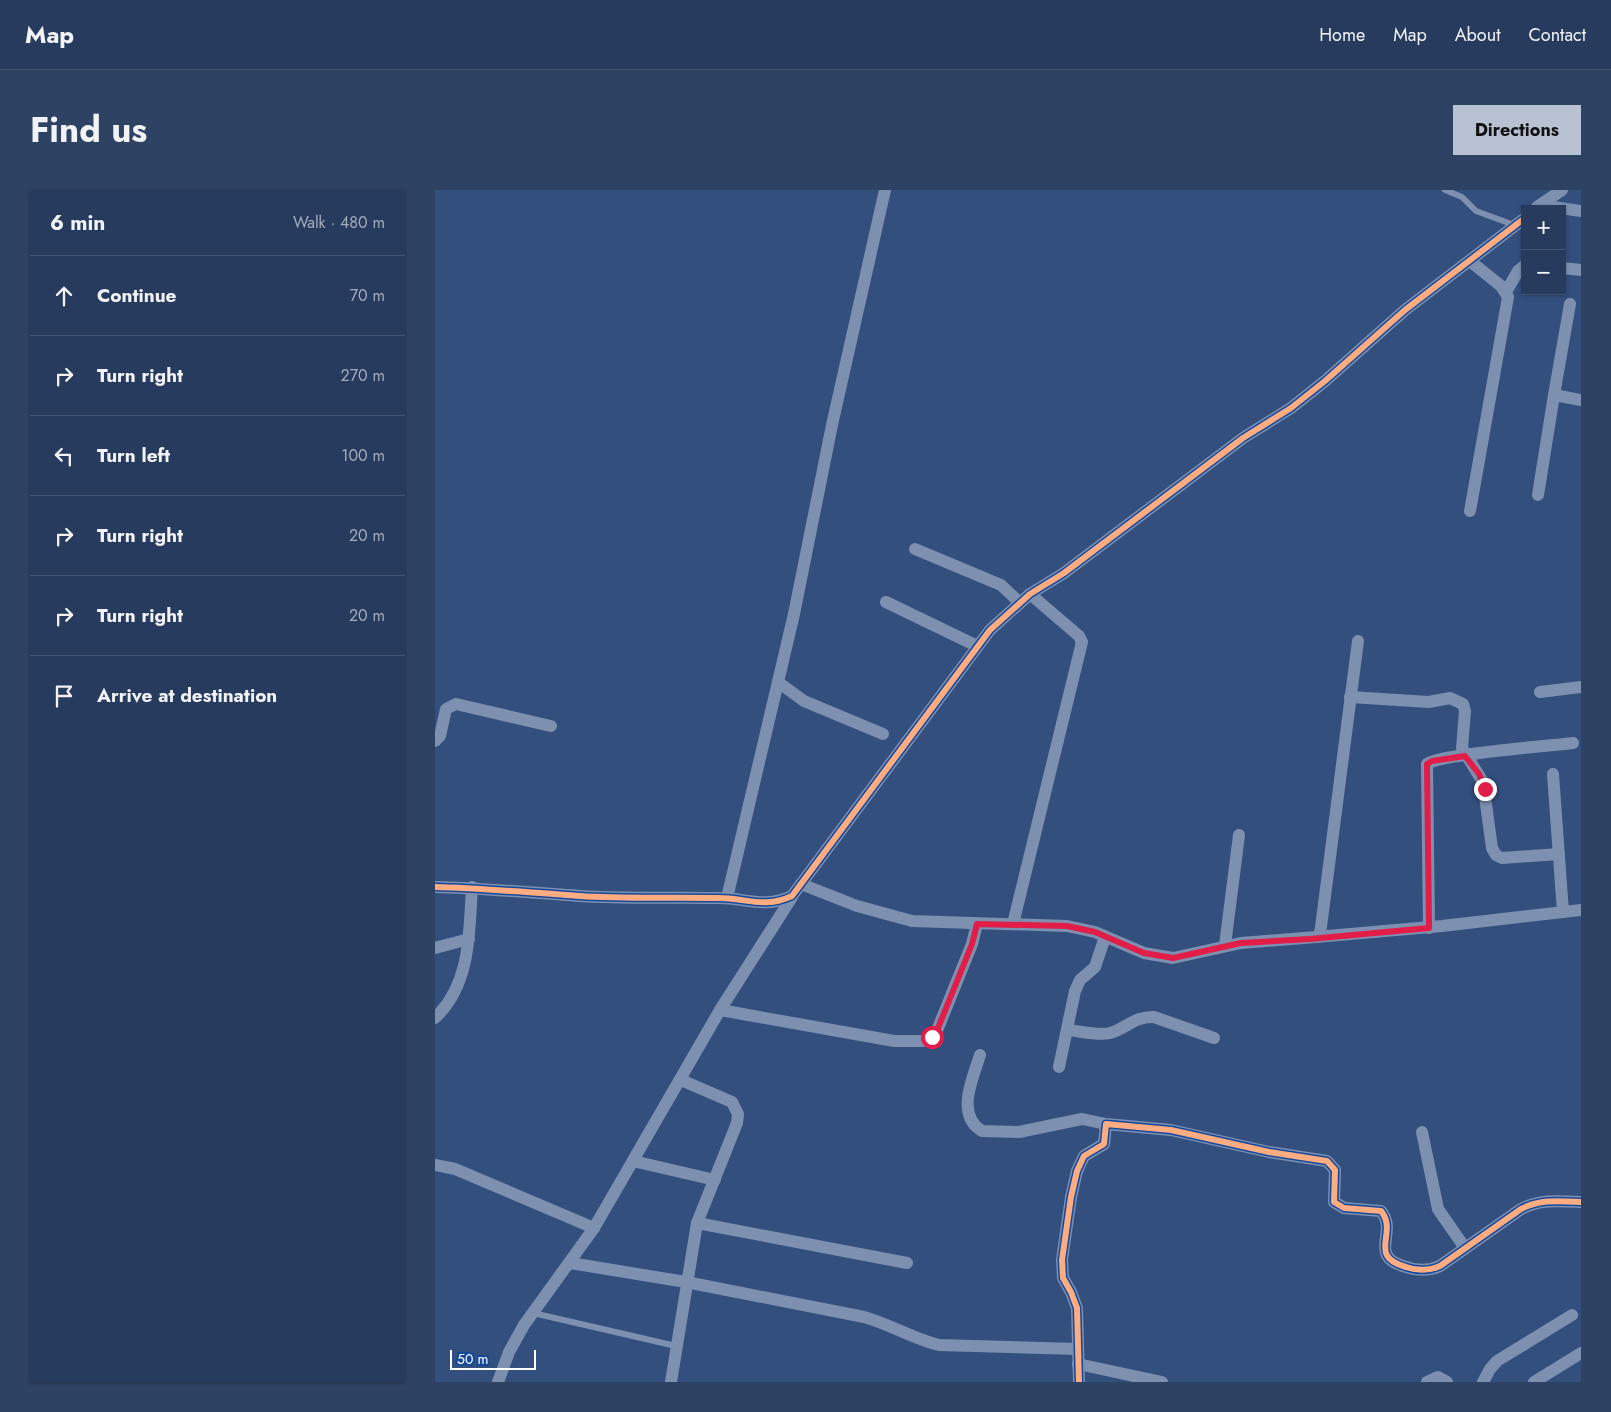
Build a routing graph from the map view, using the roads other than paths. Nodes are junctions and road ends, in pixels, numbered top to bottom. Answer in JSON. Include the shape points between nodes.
{"nodes":[{"id":1,"x":885,"y":190,"type":"edge"},
{"id":2,"x":1445,"y":190,"type":"edge"},
{"id":3,"x":1562,"y":190,"type":"edge"},
{"id":4,"x":1541,"y":205,"type":"edge"},
{"id":5,"x":1566,"y":210,"type":"edge"},
{"id":6,"x":1581,"y":211,"type":"edge"},
{"id":7,"x":1520,"y":222,"type":"edge"},
{"id":8,"x":1470,"y":261,"type":"junction"},
{"id":9,"x":1521,"y":268,"type":"edge"},
{"id":10,"x":1566,"y":268,"type":"edge"},
{"id":11,"x":1581,"y":270,"type":"edge"},
{"id":12,"x":1506,"y":292,"type":"junction"},
{"id":13,"x":1570,"y":304,"type":"dead end"},
{"id":14,"x":1554,"y":395,"type":"junction"},
{"id":15,"x":1581,"y":400,"type":"edge"},
{"id":16,"x":1538,"y":494,"type":"dead end"},
{"id":17,"x":1471,"y":511,"type":"dead end"},
{"id":18,"x":915,"y":548,"type":"dead end"},
{"id":19,"x":1030,"y":594,"type":"junction"},
{"id":20,"x":886,"y":602,"type":"dead end"},
{"id":21,"x":1019,"y":602,"type":"junction"},
{"id":22,"x":1358,"y":641,"type":"dead end"},
{"id":23,"x":977,"y":646,"type":"junction"},
{"id":24,"x":778,"y":682,"type":"junction"},
{"id":25,"x":1581,"y":687,"type":"edge"},
{"id":26,"x":1540,"y":692,"type":"dead end"},
{"id":27,"x":1350,"y":697,"type":"junction"},
{"id":28,"x":551,"y":726,"type":"dead end"},
{"id":29,"x":883,"y":734,"type":"dead end"},
{"id":30,"x":435,"y":741,"type":"edge"},
{"id":31,"x":1573,"y":743,"type":"dead end"},
{"id":32,"x":1465,"y":756,"type":"junction"},
{"id":33,"x":1553,"y":774,"type":"dead end"},
{"id":34,"x":1239,"y":835,"type":"dead end"},
{"id":35,"x":1559,"y":854,"type":"junction"},
{"id":36,"x":801,"y":884,"type":"junction"},
{"id":37,"x":435,"y":887,"type":"edge"},
{"id":38,"x":472,"y":887,"type":"junction"},
{"id":39,"x":793,"y":896,"type":"junction"},
{"id":40,"x":727,"y":898,"type":"junction"},
{"id":41,"x":1581,"y":910,"type":"edge"},
{"id":42,"x":1563,"y":912,"type":"junction"},
{"id":43,"x":977,"y":924,"type":"junction"},
{"id":44,"x":1013,"y":924,"type":"junction"},
{"id":45,"x":1429,"y":928,"type":"junction"},
{"id":46,"x":1105,"y":937,"type":"junction"},
{"id":47,"x":1316,"y":937,"type":"junction"},
{"id":48,"x":469,"y":939,"type":"junction"},
{"id":49,"x":1225,"y":945,"type":"junction"},
{"id":50,"x":435,"y":948,"type":"edge"},
{"id":51,"x":720,"y":1010,"type":"junction"},
{"id":52,"x":435,"y":1018,"type":"edge"},
{"id":53,"x":1067,"y":1030,"type":"junction"},
{"id":54,"x":1214,"y":1038,"type":"dead end"},
{"id":55,"x":980,"y":1055,"type":"dead end"},
{"id":56,"x":1059,"y":1067,"type":"dead end"},
{"id":57,"x":681,"y":1080,"type":"junction"},
{"id":58,"x":1106,"y":1124,"type":"junction"},
{"id":59,"x":1422,"y":1132,"type":"dead end"},
{"id":60,"x":633,"y":1161,"type":"junction"},
{"id":61,"x":435,"y":1165,"type":"edge"},
{"id":62,"x":715,"y":1180,"type":"junction"},
{"id":63,"x":1581,"y":1202,"type":"edge"},
{"id":64,"x":697,"y":1223,"type":"junction"},
{"id":65,"x":594,"y":1228,"type":"junction"},
{"id":66,"x":1465,"y":1248,"type":"junction"},
{"id":67,"x":570,"y":1263,"type":"junction"},
{"id":68,"x":907,"y":1263,"type":"dead end"},
{"id":69,"x":687,"y":1282,"type":"junction"},
{"id":70,"x":533,"y":1312,"type":"junction"},
{"id":71,"x":1572,"y":1315,"type":"dead end"},
{"id":72,"x":677,"y":1346,"type":"junction"},
{"id":73,"x":1078,"y":1349,"type":"junction"},
{"id":74,"x":1581,"y":1353,"type":"edge"},
{"id":75,"x":1078,"y":1364,"type":"junction"},
{"id":76,"x":498,"y":1382,"type":"edge"},
{"id":77,"x":671,"y":1382,"type":"edge"},
{"id":78,"x":1079,"y":1382,"type":"edge"},
{"id":79,"x":1162,"y":1382,"type":"edge"},
{"id":80,"x":1427,"y":1382,"type":"edge"},
{"id":81,"x":1447,"y":1382,"type":"edge"},
{"id":82,"x":1483,"y":1382,"type":"edge"},
{"id":83,"x":1534,"y":1382,"type":"edge"}],
"edges":[{"from":1,"to":24,"type":"street","via":[[831,425]]},
{"from":2,"to":7,"type":"lane","via":[[1462,197],[1476,211]]},
{"from":3,"to":4,"type":"street"},
{"from":5,"to":6,"type":"street"},
{"from":7,"to":8,"type":"street"},
{"from":8,"to":12,"type":"street"},
{"from":8,"to":19,"type":"street","via":[[1405,310],[1291,408],[1243,438],[1064,573]]},
{"from":9,"to":12,"type":"street"},
{"from":10,"to":11,"type":"street"},
{"from":12,"to":17,"type":"street","via":[[1508,302]]},
{"from":13,"to":14,"type":"street"},
{"from":14,"to":15,"type":"street"},
{"from":14,"to":16,"type":"street"},
{"from":18,"to":21,"type":"street","via":[[1001,585]]},
{"from":19,"to":21,"type":"street"},
{"from":19,"to":44,"type":"street","via":[[1082,642]]},
{"from":20,"to":23,"type":"street"},
{"from":21,"to":23,"type":"street"},
{"from":22,"to":27,"type":"street"},
{"from":23,"to":36,"type":"street"},
{"from":24,"to":29,"type":"street","via":[[804,701]]},
{"from":24,"to":40,"type":"street"},
{"from":25,"to":26,"type":"street"},
{"from":27,"to":32,"type":"street","via":[[1410,702],[1458,700],[1465,711],[1462,737]]},
{"from":27,"to":47,"type":"street","via":[[1321,927]]},
{"from":28,"to":30,"type":"street","via":[[456,704],[446,709],[440,736]]},
{"from":31,"to":32,"type":"street"},
{"from":32,"to":35,"type":"street","via":[[1483,782],[1492,848],[1496,855],[1502,858]]},
{"from":32,"to":45,"type":"street","via":[[1432,761],[1426,767]]},
{"from":33,"to":35,"type":"street"},
{"from":34,"to":49,"type":"street"},
{"from":35,"to":42,"type":"street"},
{"from":36,"to":39,"type":"street"},
{"from":36,"to":43,"type":"street","via":[[857,906],[904,919]]},
{"from":37,"to":38,"type":"street"},
{"from":38,"to":40,"type":"street","via":[[582,896]]},
{"from":38,"to":48,"type":"street"},
{"from":39,"to":40,"type":"street","via":[[766,904]]},
{"from":39,"to":51,"type":"street"},
{"from":41,"to":42,"type":"street"},
{"from":42,"to":45,"type":"street"},
{"from":43,"to":44,"type":"street"},
{"from":43,"to":51,"type":"street","via":[[936,1033],[923,1041],[894,1041]]},
{"from":44,"to":46,"type":"street","via":[[1067,926]]},
{"from":45,"to":47,"type":"street"},
{"from":46,"to":49,"type":"street","via":[[1144,953],[1173,958]]},
{"from":46,"to":53,"type":"street","via":[[1095,967],[1078,984]]},
{"from":47,"to":49,"type":"street"},
{"from":48,"to":50,"type":"street"},
{"from":48,"to":52,"type":"street","via":[[463,972]]},
{"from":51,"to":57,"type":"street"},
{"from":53,"to":54,"type":"street","via":[[1106,1034],[1145,1016]]},
{"from":53,"to":56,"type":"street"},
{"from":55,"to":58,"type":"street","via":[[969,1090],[968,1111],[970,1121],[981,1131],[1019,1132],[1082,1119]]},
{"from":57,"to":60,"type":"street"},
{"from":57,"to":62,"type":"street","via":[[726,1099],[736,1108],[738,1114],[732,1139]]},
{"from":58,"to":66,"type":"street","via":[[1171,1130],[1327,1161],[1335,1170],[1333,1196],[1337,1206],[1376,1209],[1385,1215],[1385,1253],[1387,1259],[1395,1264],[1411,1269],[1433,1269]]},
{"from":58,"to":73,"type":"street","via":[[1105,1144],[1084,1156],[1074,1180],[1062,1260],[1063,1278],[1077,1308]]},
{"from":59,"to":66,"type":"street","via":[[1438,1209]]},
{"from":60,"to":62,"type":"street"},
{"from":60,"to":65,"type":"street"},
{"from":61,"to":65,"type":"street","via":[[455,1169]]},
{"from":62,"to":64,"type":"street"},
{"from":63,"to":66,"type":"street","via":[[1531,1204]]},
{"from":64,"to":68,"type":"street"},
{"from":64,"to":69,"type":"street"},
{"from":65,"to":67,"type":"street"},
{"from":67,"to":69,"type":"street"},
{"from":67,"to":70,"type":"street"},
{"from":69,"to":72,"type":"street"},
{"from":69,"to":73,"type":"street","via":[[863,1317],[939,1345]]},
{"from":70,"to":72,"type":"lane"},
{"from":70,"to":76,"type":"street","via":[[509,1352]]},
{"from":71,"to":82,"type":"street","via":[[1497,1362]]},
{"from":72,"to":77,"type":"street"},
{"from":73,"to":75,"type":"street"},
{"from":74,"to":83,"type":"street"},
{"from":75,"to":78,"type":"street"},
{"from":75,"to":79,"type":"street"},
{"from":80,"to":81,"type":"street","via":[[1438,1377]]}]}
